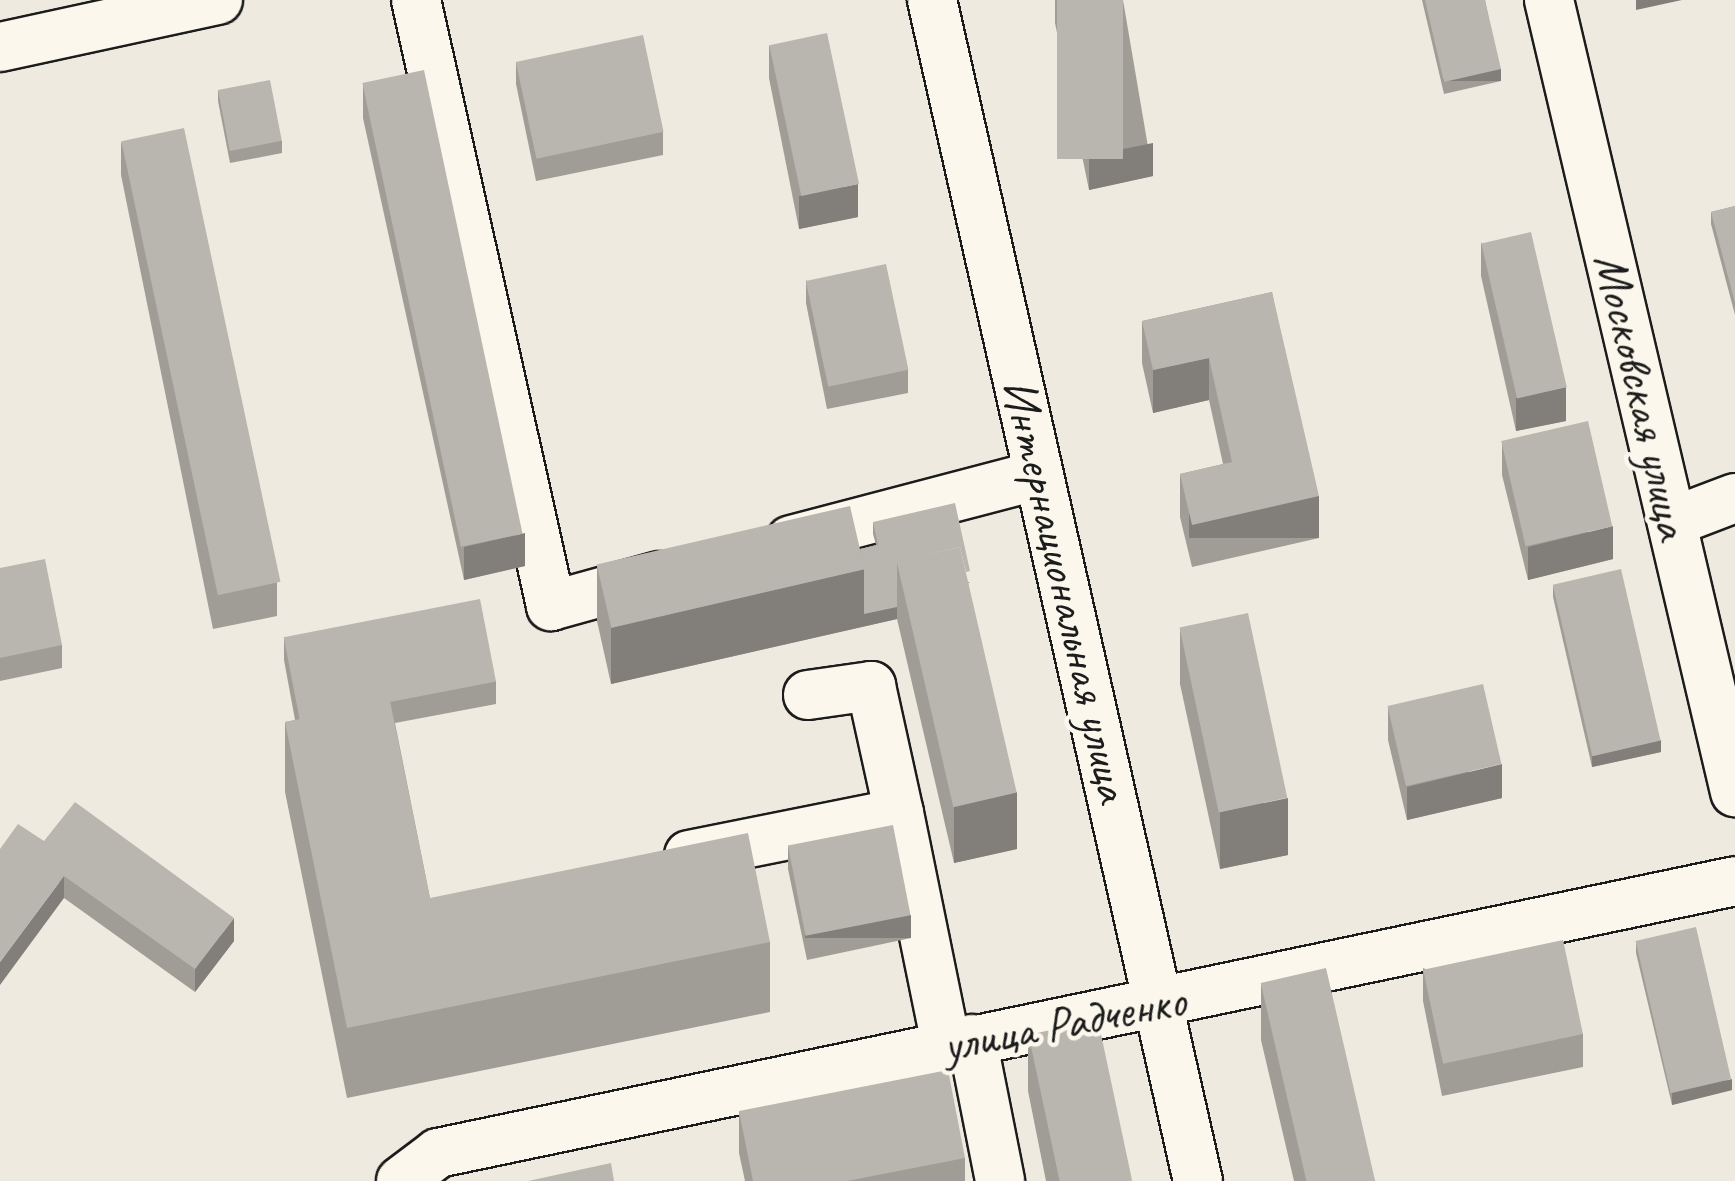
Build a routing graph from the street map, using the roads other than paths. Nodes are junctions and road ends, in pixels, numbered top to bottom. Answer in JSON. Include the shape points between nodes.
{"nodes":[{"id":1,"x":218,"y":0,"type":"edge"},
{"id":2,"x":416,"y":0,"type":"edge"},
{"id":3,"x":932,"y":0,"type":"edge"},
{"id":4,"x":1549,"y":0,"type":"edge"},
{"id":5,"x":0,"y":47,"type":"edge"},
{"id":6,"x":1039,"y":475,"type":"junction"},
{"id":7,"x":1735,"y":498,"type":"edge"},
{"id":8,"x":1672,"y":522,"type":"junction"},
{"id":9,"x":808,"y":695,"type":"dead end"},
{"id":10,"x":1735,"y":792,"type":"edge"},
{"id":11,"x":899,"y":812,"type":"junction"},
{"id":12,"x":645,"y":864,"type":"edge"},
{"id":13,"x":1735,"y":881,"type":"edge"},
{"id":14,"x":1158,"y":1002,"type":"junction"},
{"id":15,"x":959,"y":1042,"type":"junction"},
{"id":16,"x":400,"y":1181,"type":"edge"},
{"id":17,"x":1000,"y":1181,"type":"edge"},
{"id":18,"x":1198,"y":1181,"type":"edge"}],
"edges":[{"from":1,"to":5,"type":"street"},
{"from":2,"to":6,"type":"street","via":[[550,606]]},
{"from":3,"to":6,"type":"street","name":"Интернациональная улица"},
{"from":4,"to":8,"type":"street","name":"Московская улица"},
{"from":6,"to":14,"type":"street","name":"Интернациональная улица"},
{"from":7,"to":8,"type":"street"},
{"from":8,"to":10,"type":"street","name":"Московская улица"},
{"from":9,"to":11,"type":"street","via":[[872,686]]},
{"from":11,"to":12,"type":"street"},
{"from":11,"to":15,"type":"street"},
{"from":13,"to":14,"type":"street","name":"улица Радченко"},
{"from":14,"to":15,"type":"street","name":"улица Радченко"},
{"from":14,"to":18,"type":"street","name":"Интернациональная улица"},
{"from":15,"to":16,"type":"street","name":"улица Радченко","via":[[438,1154]]},
{"from":15,"to":17,"type":"street"}]}
